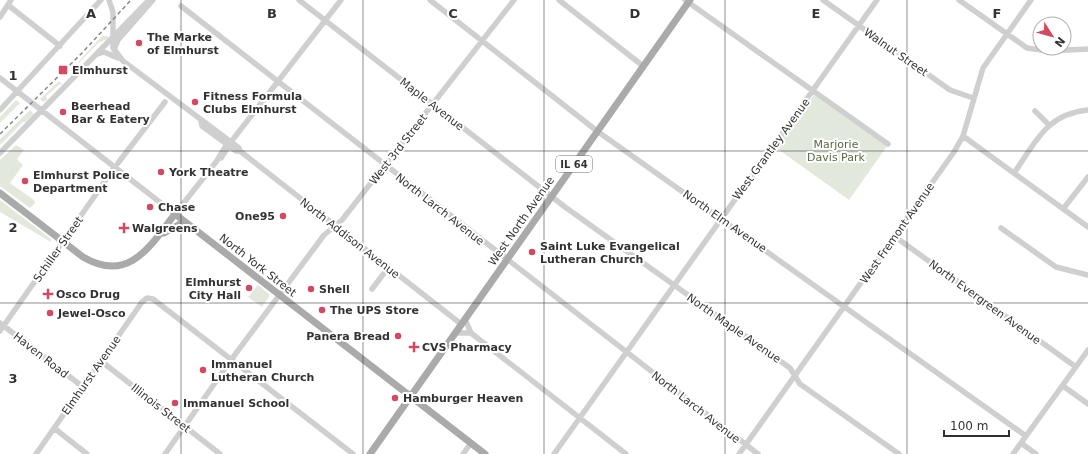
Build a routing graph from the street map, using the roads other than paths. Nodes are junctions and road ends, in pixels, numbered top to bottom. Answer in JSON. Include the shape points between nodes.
{"nodes":[{"id":1,"x":101,"y":0,"type":"edge"},
{"id":2,"x":109,"y":0,"type":"edge"},
{"id":3,"x":149,"y":0,"type":"edge"},
{"id":4,"x":153,"y":0,"type":"edge"},
{"id":5,"x":299,"y":0,"type":"edge"},
{"id":6,"x":341,"y":0,"type":"edge"},
{"id":7,"x":430,"y":0,"type":"edge"},
{"id":8,"x":514,"y":0,"type":"edge"},
{"id":9,"x":559,"y":0,"type":"edge"},
{"id":10,"x":823,"y":0,"type":"edge"},
{"id":11,"x":876,"y":0,"type":"edge"},
{"id":12,"x":959,"y":0,"type":"edge"},
{"id":13,"x":1031,"y":0,"type":"edge"},
{"id":14,"x":688,"y":1,"type":"edge"},
{"id":15,"x":9,"y":3,"type":"edge"},
{"id":16,"x":180,"y":6,"type":"dead end"},
{"id":17,"x":114,"y":16,"type":"junction"},
{"id":18,"x":0,"y":17,"type":"edge"},
{"id":19,"x":129,"y":20,"type":"junction"},
{"id":20,"x":325,"y":20,"type":"junction"},
{"id":21,"x":858,"y":25,"type":"junction"},
{"id":22,"x":1007,"y":34,"type":"junction"},
{"id":23,"x":112,"y":38,"type":"junction"},
{"id":24,"x":482,"y":41,"type":"junction"},
{"id":25,"x":60,"y":46,"type":"junction"},
{"id":26,"x":1088,"y":49,"type":"edge"},
{"id":27,"x":114,"y":50,"type":"junction"},
{"id":28,"x":98,"y":54,"type":"junction"},
{"id":29,"x":123,"y":61,"type":"junction"},
{"id":30,"x":643,"y":66,"type":"junction"},
{"id":31,"x":0,"y":78,"type":"edge"},
{"id":32,"x":277,"y":82,"type":"junction"},
{"id":33,"x":813,"y":90,"type":"junction"},
{"id":34,"x":18,"y":92,"type":"junction"},
{"id":35,"x":973,"y":98,"type":"junction"},
{"id":36,"x":165,"y":102,"type":"dead end"},
{"id":37,"x":433,"y":104,"type":"junction"},
{"id":38,"x":0,"y":110,"type":"edge"},
{"id":39,"x":1088,"y":110,"type":"edge"},
{"id":40,"x":42,"y":111,"type":"junction"},
{"id":41,"x":1035,"y":111,"type":"dead end"},
{"id":42,"x":1049,"y":125,"type":"junction"},
{"id":43,"x":597,"y":131,"type":"junction"},
{"id":44,"x":962,"y":136,"type":"junction"},
{"id":45,"x":229,"y":143,"type":"junction"},
{"id":46,"x":888,"y":144,"type":"dead end"},
{"id":47,"x":0,"y":152,"type":"edge"},
{"id":48,"x":116,"y":165,"type":"junction"},
{"id":49,"x":385,"y":166,"type":"junction"},
{"id":50,"x":1014,"y":173,"type":"junction"},
{"id":51,"x":1088,"y":177,"type":"edge"},
{"id":52,"x":0,"y":193,"type":"edge"},
{"id":53,"x":551,"y":196,"type":"junction"},
{"id":54,"x":565,"y":207,"type":"joint"},
{"id":55,"x":1063,"y":209,"type":"junction"},
{"id":56,"x":175,"y":214,"type":"junction"},
{"id":57,"x":721,"y":218,"type":"junction"},
{"id":58,"x":189,"y":225,"type":"junction"},
{"id":59,"x":335,"y":226,"type":"junction"},
{"id":60,"x":1088,"y":227,"type":"edge"},
{"id":61,"x":1001,"y":228,"type":"dead end"},
{"id":62,"x":158,"y":236,"type":"junction"},
{"id":63,"x":894,"y":236,"type":"junction"},
{"id":64,"x":63,"y":241,"type":"junction"},
{"id":65,"x":507,"y":260,"type":"junction"},
{"id":66,"x":388,"y":268,"type":"junction"},
{"id":67,"x":1088,"y":275,"type":"edge"},
{"id":68,"x":674,"y":285,"type":"junction"},
{"id":69,"x":372,"y":289,"type":"dead end"},
{"id":70,"x":279,"y":295,"type":"junction"},
{"id":71,"x":845,"y":306,"type":"junction"},
{"id":72,"x":463,"y":321,"type":"junction"},
{"id":73,"x":1,"y":326,"type":"edge"},
{"id":74,"x":455,"y":333,"type":"junction"},
{"id":75,"x":471,"y":333,"type":"junction"},
{"id":76,"x":1088,"y":350,"type":"edge"},
{"id":77,"x":626,"y":353,"type":"junction"},
{"id":78,"x":231,"y":360,"type":"junction"},
{"id":79,"x":101,"y":361,"type":"junction"},
{"id":80,"x":1076,"y":367,"type":"junction"},
{"id":81,"x":795,"y":375,"type":"junction"},
{"id":82,"x":1063,"y":386,"type":"junction"},
{"id":83,"x":83,"y":387,"type":"junction"},
{"id":84,"x":411,"y":396,"type":"junction"},
{"id":85,"x":1088,"y":404,"type":"edge"},
{"id":86,"x":579,"y":418,"type":"junction"},
{"id":87,"x":185,"y":426,"type":"junction"},
{"id":88,"x":54,"y":428,"type":"junction"},
{"id":89,"x":1026,"y":436,"type":"junction"},
{"id":90,"x":471,"y":443,"type":"junction"},
{"id":91,"x":1021,"y":443,"type":"junction"},
{"id":92,"x":745,"y":445,"type":"junction"},
{"id":93,"x":36,"y":454,"type":"edge"},
{"id":94,"x":87,"y":454,"type":"edge"},
{"id":95,"x":165,"y":454,"type":"edge"},
{"id":96,"x":220,"y":454,"type":"edge"},
{"id":97,"x":353,"y":454,"type":"edge"},
{"id":98,"x":370,"y":454,"type":"edge"},
{"id":99,"x":463,"y":454,"type":"edge"},
{"id":100,"x":485,"y":454,"type":"edge"},
{"id":101,"x":554,"y":454,"type":"edge"},
{"id":102,"x":626,"y":454,"type":"edge"},
{"id":103,"x":739,"y":454,"type":"edge"},
{"id":104,"x":758,"y":454,"type":"edge"},
{"id":105,"x":899,"y":454,"type":"edge"},
{"id":106,"x":1013,"y":454,"type":"edge"},
{"id":107,"x":1036,"y":454,"type":"edge"}],
"edges":[{"from":1,"to":25,"type":"street"},
{"from":2,"to":17,"type":"street"},
{"from":3,"to":19,"type":"street"},
{"from":4,"to":27,"type":"street","via":[[118,40]]},
{"from":5,"to":20,"type":"street","name":"Maple Avenue"},
{"from":6,"to":20,"type":"street"},
{"from":7,"to":24,"type":"street","name":"North Elm Avenue"},
{"from":8,"to":24,"type":"street","name":"West 3rd Street"},
{"from":9,"to":30,"type":"street"},
{"from":10,"to":21,"type":"street","name":"Walnut Street"},
{"from":11,"to":21,"type":"street","name":"West Grantley Avenue"},
{"from":12,"to":22,"type":"street"},
{"from":13,"to":22,"type":"street","name":"West Fremont Avenue"},
{"from":14,"to":30,"type":"main road","name":"West North Avenue","number":"IL 64"},
{"from":14,"to":33,"type":"street"},
{"from":15,"to":18,"type":"street"},
{"from":15,"to":25,"type":"street"},
{"from":16,"to":32,"type":"street","name":"North Larch Avenue"},
{"from":17,"to":19,"type":"street","via":[[121,23]]},
{"from":17,"to":23,"type":"street","name":"North Addison Avenue"},
{"from":19,"to":23,"type":"street"},
{"from":20,"to":32,"type":"street"},
{"from":20,"to":37,"type":"street","name":"Maple Avenue"},
{"from":21,"to":33,"type":"street","name":"West Grantley Avenue"},
{"from":21,"to":35,"type":"street","name":"Walnut Street","via":[[950,90]]},
{"from":22,"to":26,"type":"street","via":[[1027,48],[1041,51]]},
{"from":22,"to":35,"type":"street","name":"West Fremont Avenue","via":[[983,68]]},
{"from":23,"to":27,"type":"street","name":"North Addison Avenue"},
{"from":23,"to":28,"type":"street"},
{"from":24,"to":37,"type":"street","name":"West 3rd Street"},
{"from":24,"to":43,"type":"street","name":"North Elm Avenue"},
{"from":25,"to":34,"type":"street"},
{"from":27,"to":29,"type":"street","name":"North Addison Avenue"},
{"from":28,"to":29,"type":"street","via":[[106,52]]},
{"from":28,"to":40,"type":"street"},
{"from":29,"to":45,"type":"street","name":"North Addison Avenue"},
{"from":30,"to":43,"type":"main road","name":"West North Avenue","number":"IL 64"},
{"from":31,"to":34,"type":"street","name":"North York Street"},
{"from":32,"to":45,"type":"street"},
{"from":32,"to":49,"type":"street","name":"North Larch Avenue"},
{"from":33,"to":46,"type":"street"},
{"from":33,"to":57,"type":"street","name":"West Grantley Avenue"},
{"from":34,"to":38,"type":"street"},
{"from":34,"to":40,"type":"street","name":"North York Street"},
{"from":35,"to":44,"type":"street","name":"West Fremont Avenue"},
{"from":36,"to":48,"type":"street","name":"Schiller Street"},
{"from":37,"to":49,"type":"street","name":"West 3rd Street"},
{"from":37,"to":53,"type":"street","name":"Maple Avenue"},
{"from":39,"to":42,"type":"street","via":[[1063,115]]},
{"from":40,"to":47,"type":"street"},
{"from":40,"to":48,"type":"street","name":"North York Street"},
{"from":41,"to":42,"type":"street"},
{"from":42,"to":50,"type":"street"},
{"from":43,"to":53,"type":"main road","name":"West North Avenue","number":"IL 64"},
{"from":43,"to":57,"type":"street","name":"North Elm Avenue"},
{"from":44,"to":50,"type":"street"},
{"from":44,"to":63,"type":"street","name":"West Fremont Avenue","via":[[954,152]]},
{"from":45,"to":56,"type":"street"},
{"from":45,"to":59,"type":"street","name":"North Addison Avenue","via":[[239,148]]},
{"from":48,"to":56,"type":"street","name":"North York Street"},
{"from":48,"to":64,"type":"street","name":"Schiller Street"},
{"from":49,"to":59,"type":"street","name":"West 3rd Street"},
{"from":49,"to":65,"type":"street","name":"North Larch Avenue"},
{"from":50,"to":55,"type":"street"},
{"from":51,"to":55,"type":"street"},
{"from":52,"to":64,"type":"main road"},
{"from":53,"to":54,"type":"street","name":"Maple Avenue"},
{"from":53,"to":65,"type":"main road","name":"West North Avenue","number":"IL 64"},
{"from":54,"to":68,"type":"street","name":"North Maple Avenue"},
{"from":55,"to":60,"type":"street"},
{"from":56,"to":58,"type":"main road","name":"North York Street"},
{"from":56,"to":62,"type":"main road"},
{"from":57,"to":68,"type":"street","name":"West Grantley Avenue"},
{"from":57,"to":71,"type":"street","name":"North Elm Avenue"},
{"from":58,"to":62,"type":"main road","via":[[180,224]]},
{"from":58,"to":70,"type":"main road","name":"North York Street"},
{"from":59,"to":66,"type":"street","name":"North Addison Avenue"},
{"from":59,"to":70,"type":"street","name":"West 3rd Street","via":[[324,235]]},
{"from":61,"to":67,"type":"street","via":[[1056,267]]},
{"from":62,"to":64,"type":"main road","via":[[136,259],[112,266],[89,260]]},
{"from":63,"to":71,"type":"street","name":"West Fremont Avenue"},
{"from":63,"to":80,"type":"street","name":"North Evergreen Avenue"},
{"from":64,"to":73,"type":"street","name":"Schiller Street"},
{"from":65,"to":72,"type":"main road","name":"West North Avenue","number":"IL 64"},
{"from":65,"to":77,"type":"street","name":"North Larch Avenue"},
{"from":66,"to":69,"type":"street"},
{"from":66,"to":72,"type":"street","name":"North Addison Avenue"},
{"from":68,"to":77,"type":"street","name":"West Grantley Avenue"},
{"from":68,"to":81,"type":"street","name":"North Maple Avenue","via":[[790,368]]},
{"from":70,"to":78,"type":"street","name":"West 3rd Street"},
{"from":70,"to":84,"type":"main road","name":"North York Street"},
{"from":71,"to":81,"type":"street","name":"West Fremont Avenue"},
{"from":71,"to":89,"type":"street","name":"North Elm Avenue"},
{"from":72,"to":74,"type":"main road","name":"West North Avenue","number":"IL 64"},
{"from":72,"to":75,"type":"street"},
{"from":73,"to":83,"type":"street","name":"Haven Road"},
{"from":74,"to":75,"type":"street"},
{"from":74,"to":84,"type":"main road","name":"West North Avenue","number":"IL 64"},
{"from":75,"to":86,"type":"street"},
{"from":76,"to":80,"type":"street"},
{"from":77,"to":86,"type":"street","name":"West Grantley Avenue"},
{"from":77,"to":92,"type":"street","name":"North Larch Avenue"},
{"from":78,"to":79,"type":"street","name":"Elmhurst Avenue","via":[[147,298]]},
{"from":78,"to":87,"type":"street","name":"West 3rd Street"},
{"from":78,"to":97,"type":"street"},
{"from":79,"to":83,"type":"street","name":"Elmhurst Avenue"},
{"from":79,"to":87,"type":"street","name":"Illinois Street"},
{"from":80,"to":82,"type":"street"},
{"from":81,"to":92,"type":"street","name":"West Fremont Avenue"},
{"from":81,"to":105,"type":"street","name":"North Maple Avenue","via":[[800,384]]},
{"from":82,"to":85,"type":"street"},
{"from":82,"to":89,"type":"street"},
{"from":83,"to":88,"type":"street","name":"Elmhurst Avenue"},
{"from":84,"to":90,"type":"main road","name":"North York Street"},
{"from":84,"to":98,"type":"main road","number":"IL 64"},
{"from":86,"to":101,"type":"street","name":"West Grantley Avenue"},
{"from":86,"to":102,"type":"street"},
{"from":87,"to":95,"type":"street","name":"West 3rd Street"},
{"from":87,"to":96,"type":"street","name":"Illinois Street"},
{"from":88,"to":93,"type":"street","name":"Elmhurst Avenue"},
{"from":88,"to":94,"type":"street"},
{"from":89,"to":91,"type":"street"},
{"from":90,"to":99,"type":"street"},
{"from":90,"to":100,"type":"main road","name":"North York Street"},
{"from":91,"to":106,"type":"street"},
{"from":91,"to":107,"type":"street"},
{"from":92,"to":103,"type":"street","name":"West Fremont Avenue"},
{"from":92,"to":104,"type":"street","name":"North Larch Avenue"}]}
